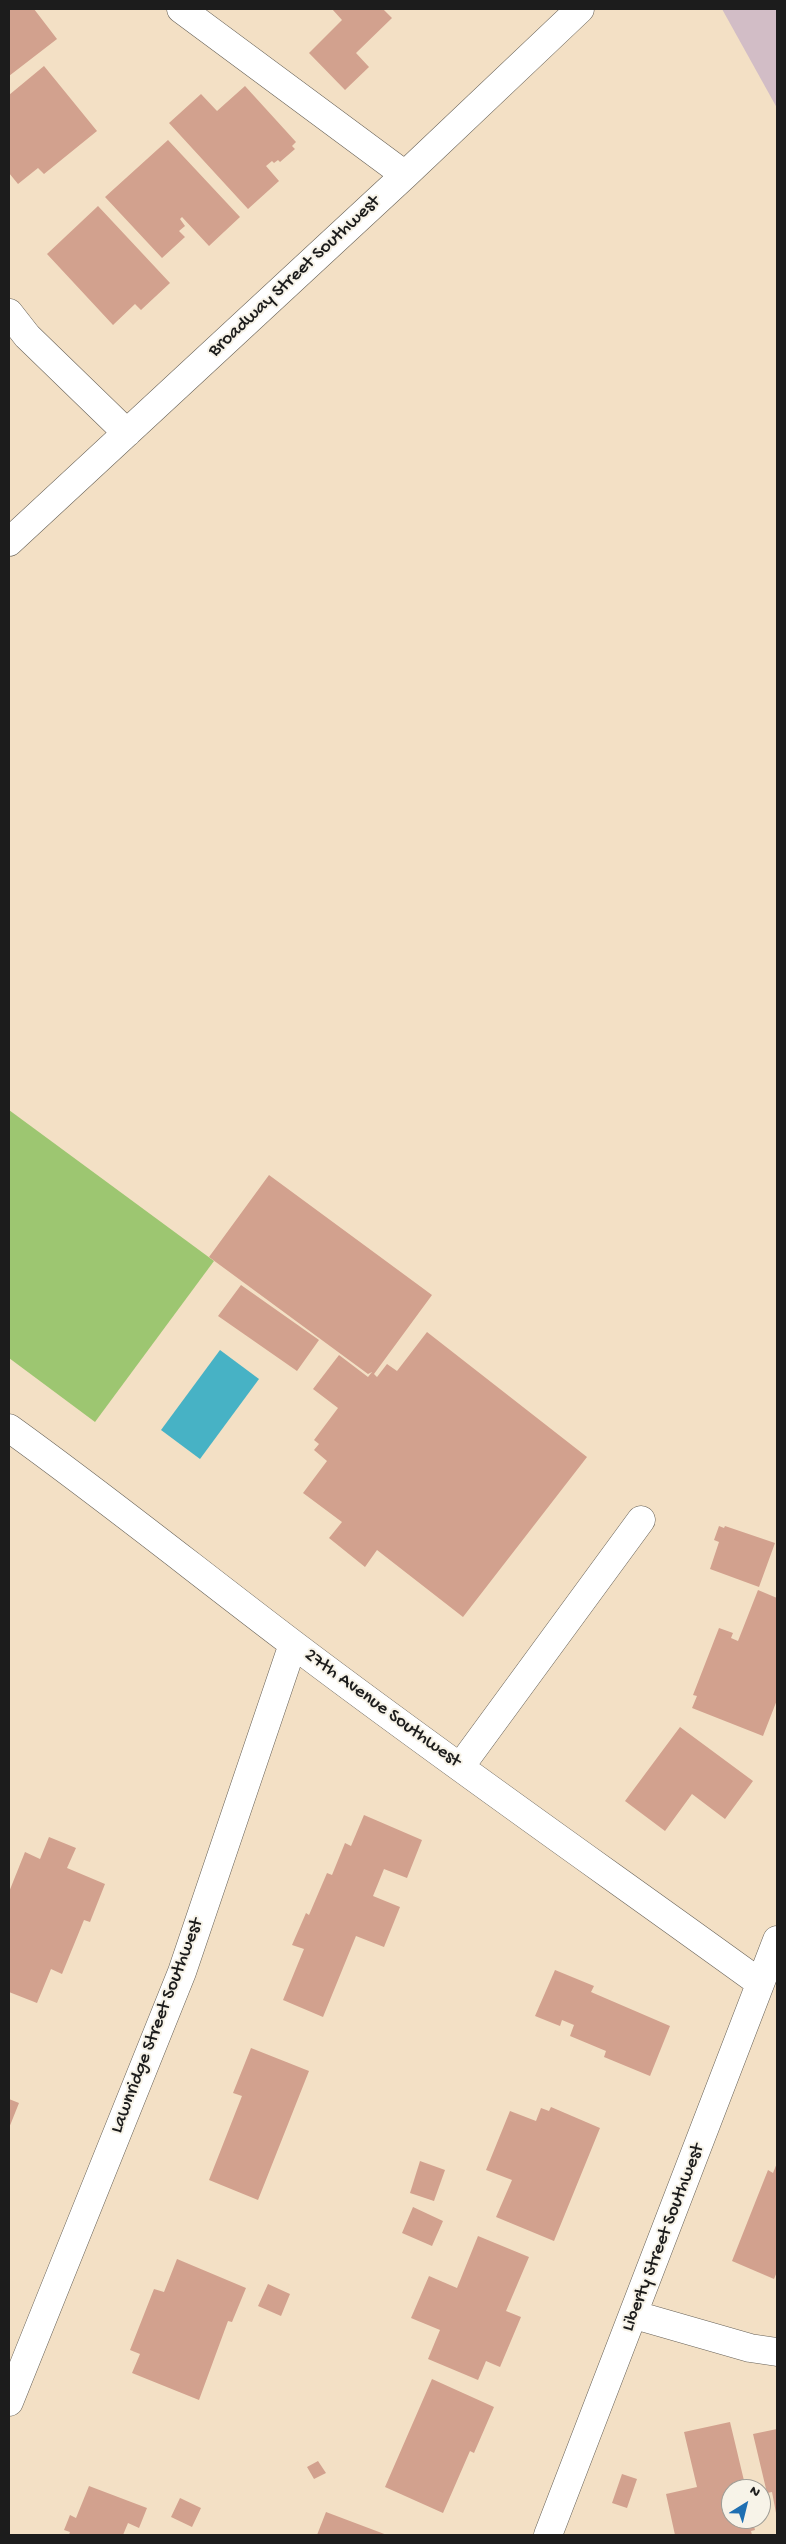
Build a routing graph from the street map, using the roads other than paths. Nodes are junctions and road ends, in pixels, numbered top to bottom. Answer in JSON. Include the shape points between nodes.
{"nodes":[{"id":1,"x":181,"y":9,"type":"edge"},
{"id":2,"x":580,"y":9,"type":"edge"},
{"id":3,"x":405,"y":175,"type":"junction"},
{"id":4,"x":9,"y":314,"type":"edge"},
{"id":5,"x":127,"y":433,"type":"junction"},
{"id":6,"x":9,"y":542,"type":"edge"},
{"id":7,"x":9,"y":1428,"type":"edge"},
{"id":8,"x":641,"y":1520,"type":"dead end"},
{"id":9,"x":293,"y":1644,"type":"junction"},
{"id":10,"x":460,"y":1767,"type":"junction"},
{"id":11,"x":777,"y":1940,"type":"edge"},
{"id":12,"x":760,"y":1983,"type":"junction"},
{"id":13,"x":635,"y":2315,"type":"junction"},
{"id":14,"x":777,"y":2352,"type":"edge"},
{"id":15,"x":9,"y":2402,"type":"edge"},
{"id":16,"x":548,"y":2535,"type":"edge"}],
"edges":[{"from":1,"to":3,"type":"street"},
{"from":2,"to":3,"type":"street","name":"Broadway Street Southwest"},
{"from":3,"to":5,"type":"street","name":"Broadway Street Southwest"},
{"from":4,"to":5,"type":"street","via":[[27,336]]},
{"from":5,"to":6,"type":"street","name":"Broadway Street Southwest"},
{"from":7,"to":9,"type":"street","name":"27th Avenue Southwest"},
{"from":8,"to":10,"type":"street"},
{"from":9,"to":10,"type":"street","name":"27th Avenue Southwest"},
{"from":9,"to":15,"type":"street","name":"Lawnridge Street Southwest","via":[[182,1972]]},
{"from":10,"to":12,"type":"street","name":"27th Avenue Southwest"},
{"from":11,"to":12,"type":"street","name":"Liberty Street Southwest"},
{"from":12,"to":13,"type":"street","name":"Liberty Street Southwest"},
{"from":13,"to":14,"type":"street","via":[[750,2348]]},
{"from":13,"to":16,"type":"street","name":"Liberty Street Southwest"}]}
